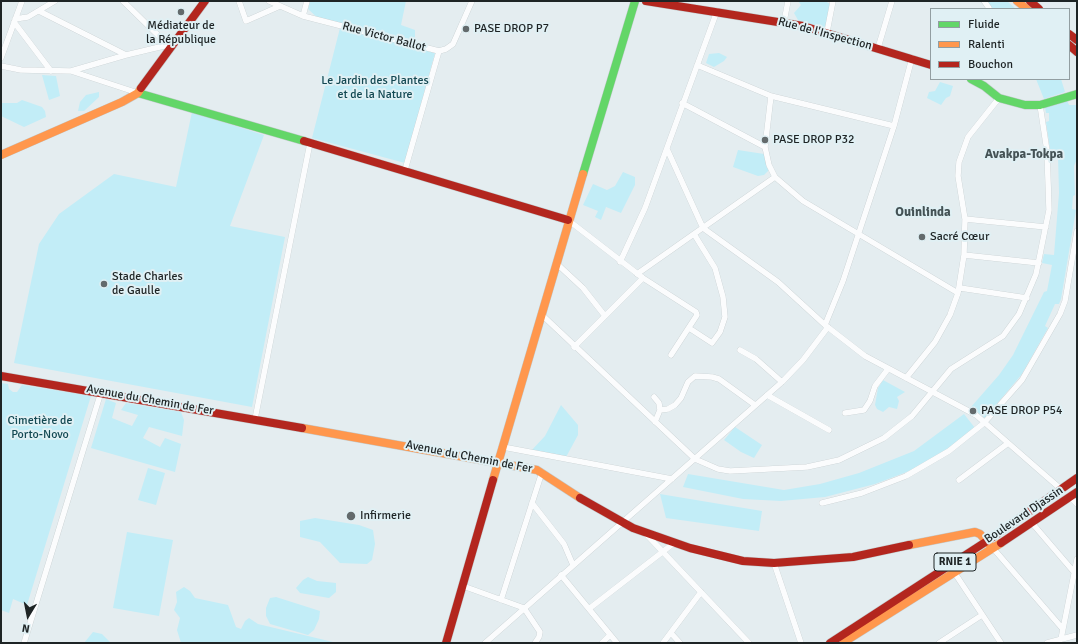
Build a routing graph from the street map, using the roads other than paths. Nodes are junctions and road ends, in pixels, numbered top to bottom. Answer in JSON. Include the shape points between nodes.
{"nodes":[{"id":1,"x":22,"y":1,"type":"edge"},
{"id":2,"x":55,"y":1,"type":"edge"},
{"id":3,"x":123,"y":1,"type":"edge"},
{"id":4,"x":205,"y":1,"type":"edge"},
{"id":5,"x":239,"y":1,"type":"edge"},
{"id":6,"x":269,"y":1,"type":"edge"},
{"id":7,"x":307,"y":1,"type":"edge"},
{"id":8,"x":472,"y":1,"type":"edge"},
{"id":9,"x":634,"y":1,"type":"edge"},
{"id":10,"x":646,"y":1,"type":"edge"},
{"id":11,"x":788,"y":1,"type":"edge"},
{"id":12,"x":833,"y":1,"type":"edge"},
{"id":13,"x":892,"y":1,"type":"edge"},
{"id":14,"x":984,"y":1,"type":"edge"},
{"id":15,"x":1017,"y":1,"type":"edge"},
{"id":16,"x":1030,"y":1,"type":"edge"},
{"id":17,"x":280,"y":6,"type":"junction"},
{"id":18,"x":989,"y":8,"type":"dead end"},
{"id":19,"x":1026,"y":8,"type":"edge"},
{"id":20,"x":1038,"y":8,"type":"edge"},
{"id":21,"x":39,"y":11,"type":"junction"},
{"id":22,"x":717,"y":11,"type":"junction"},
{"id":23,"x":303,"y":16,"type":"junction"},
{"id":24,"x":15,"y":21,"type":"junction"},
{"id":25,"x":784,"y":22,"type":"junction"},
{"id":26,"x":827,"y":32,"type":"junction"},
{"id":27,"x":171,"y":45,"type":"junction"},
{"id":28,"x":878,"y":48,"type":"junction"},
{"id":29,"x":439,"y":52,"type":"junction"},
{"id":30,"x":126,"y":55,"type":"junction"},
{"id":31,"x":1,"y":58,"type":"edge"},
{"id":32,"x":912,"y":58,"type":"junction"},
{"id":33,"x":697,"y":65,"type":"junction"},
{"id":34,"x":930,"y":65,"type":"edge"},
{"id":35,"x":1,"y":66,"type":"edge"},
{"id":36,"x":51,"y":71,"type":"junction"},
{"id":37,"x":71,"y":71,"type":"junction"},
{"id":38,"x":973,"y":80,"type":"edge"},
{"id":39,"x":138,"y":93,"type":"junction"},
{"id":40,"x":1077,"y":94,"type":"edge"},
{"id":41,"x":771,"y":96,"type":"junction"},
{"id":42,"x":999,"y":98,"type":"junction"},
{"id":43,"x":682,"y":103,"type":"junction"},
{"id":44,"x":1043,"y":104,"type":"junction"},
{"id":45,"x":894,"y":126,"type":"junction"},
{"id":46,"x":310,"y":143,"type":"junction"},
{"id":47,"x":765,"y":147,"type":"junction"},
{"id":48,"x":667,"y":149,"type":"junction"},
{"id":49,"x":1,"y":155,"type":"edge"},
{"id":50,"x":405,"y":170,"type":"junction"},
{"id":51,"x":775,"y":177,"type":"junction"},
{"id":52,"x":965,"y":219,"type":"junction"},
{"id":53,"x":568,"y":220,"type":"junction"},
{"id":54,"x":1046,"y":227,"type":"junction"},
{"id":55,"x":702,"y":228,"type":"junction"},
{"id":56,"x":1077,"y":231,"type":"edge"},
{"id":57,"x":694,"y":234,"type":"junction"},
{"id":58,"x":858,"y":234,"type":"junction"},
{"id":59,"x":964,"y":255,"type":"junction"},
{"id":60,"x":620,"y":262,"type":"junction"},
{"id":61,"x":556,"y":263,"type":"junction"},
{"id":62,"x":1039,"y":263,"type":"junction"},
{"id":63,"x":636,"y":274,"type":"junction"},
{"id":64,"x":643,"y":278,"type":"junction"},
{"id":65,"x":959,"y":291,"type":"junction"},
{"id":66,"x":1027,"y":298,"type":"junction"},
{"id":67,"x":541,"y":314,"type":"junction"},
{"id":68,"x":605,"y":316,"type":"junction"},
{"id":69,"x":826,"y":326,"type":"junction"},
{"id":70,"x":689,"y":328,"type":"junction"},
{"id":71,"x":574,"y":346,"type":"junction"},
{"id":72,"x":740,"y":350,"type":"dead end"},
{"id":73,"x":671,"y":355,"type":"dead end"},
{"id":74,"x":888,"y":369,"type":"junction"},
{"id":75,"x":1,"y":376,"type":"edge"},
{"id":76,"x":906,"y":378,"type":"junction"},
{"id":77,"x":782,"y":382,"type":"junction"},
{"id":78,"x":101,"y":392,"type":"junction"},
{"id":79,"x":933,"y":393,"type":"junction"},
{"id":80,"x":767,"y":395,"type":"junction"},
{"id":81,"x":654,"y":397,"type":"dead end"},
{"id":82,"x":755,"y":405,"type":"junction"},
{"id":83,"x":660,"y":410,"type":"junction"},
{"id":84,"x":845,"y":413,"type":"dead end"},
{"id":85,"x":255,"y":419,"type":"junction"},
{"id":86,"x":655,"y":422,"type":"junction"},
{"id":87,"x":984,"y":422,"type":"junction"},
{"id":88,"x":829,"y":430,"type":"dead end"},
{"id":89,"x":1007,"y":444,"type":"junction"},
{"id":90,"x":503,"y":447,"type":"junction"},
{"id":91,"x":695,"y":459,"type":"junction"},
{"id":92,"x":498,"y":462,"type":"junction"},
{"id":93,"x":542,"y":472,"type":"junction"},
{"id":94,"x":1077,"y":478,"type":"edge"},
{"id":95,"x":672,"y":479,"type":"junction"},
{"id":96,"x":959,"y":480,"type":"dead end"},
{"id":97,"x":1062,"y":490,"type":"junction"},
{"id":98,"x":1074,"y":494,"type":"edge"},
{"id":99,"x":532,"y":503,"type":"junction"},
{"id":100,"x":822,"y":503,"type":"dead end"},
{"id":101,"x":1077,"y":504,"type":"edge"},
{"id":102,"x":621,"y":523,"type":"junction"},
{"id":103,"x":1032,"y":523,"type":"junction"},
{"id":104,"x":646,"y":533,"type":"junction"},
{"id":105,"x":674,"y":543,"type":"junction"},
{"id":106,"x":989,"y":544,"type":"junction"},
{"id":107,"x":663,"y":551,"type":"junction"},
{"id":108,"x":1077,"y":559,"type":"edge"},
{"id":109,"x":774,"y":563,"type":"junction"},
{"id":110,"x":573,"y":565,"type":"junction"},
{"id":111,"x":954,"y":572,"type":"junction"},
{"id":112,"x":1074,"y":572,"type":"junction"},
{"id":113,"x":561,"y":575,"type":"junction"},
{"id":114,"x":463,"y":586,"type":"junction"},
{"id":115,"x":701,"y":592,"type":"junction"},
{"id":116,"x":501,"y":600,"type":"junction"},
{"id":117,"x":524,"y":608,"type":"junction"},
{"id":118,"x":590,"y":608,"type":"junction"},
{"id":119,"x":982,"y":615,"type":"junction"},
{"id":120,"x":1065,"y":620,"type":"junction"},
{"id":121,"x":1056,"y":621,"type":"junction"},
{"id":122,"x":1062,"y":628,"type":"junction"},
{"id":123,"x":671,"y":633,"type":"junction"},
{"id":124,"x":610,"y":635,"type":"junction"},
{"id":125,"x":1077,"y":635,"type":"edge"},
{"id":126,"x":1061,"y":639,"type":"junction"},
{"id":127,"x":24,"y":643,"type":"edge"},
{"id":128,"x":446,"y":643,"type":"edge"},
{"id":129,"x":485,"y":643,"type":"edge"},
{"id":130,"x":535,"y":643,"type":"edge"},
{"id":131,"x":602,"y":643,"type":"edge"},
{"id":132,"x":617,"y":643,"type":"edge"},
{"id":133,"x":663,"y":643,"type":"edge"},
{"id":134,"x":680,"y":643,"type":"edge"},
{"id":135,"x":749,"y":643,"type":"edge"},
{"id":136,"x":801,"y":643,"type":"edge"},
{"id":137,"x":830,"y":643,"type":"edge"},
{"id":138,"x":843,"y":643,"type":"edge"},
{"id":139,"x":939,"y":643,"type":"edge"},
{"id":140,"x":1001,"y":643,"type":"edge"},
{"id":141,"x":1047,"y":643,"type":"edge"}],
"edges":[{"from":1,"to":24,"type":"street"},
{"from":2,"to":21,"type":"street"},
{"from":3,"to":27,"type":"street"},
{"from":4,"to":27,"type":"main road"},
{"from":5,"to":17,"type":"street","via":[[246,21]]},
{"from":6,"to":17,"type":"street","name":"Rue Victor Ballot"},
{"from":7,"to":23,"type":"street"},
{"from":8,"to":29,"type":"street","name":"Rue Victor Ballot","via":[[450,47]]},
{"from":9,"to":53,"type":"main road"},
{"from":10,"to":22,"type":"main road","name":"Rue de l'Inspection"},
{"from":11,"to":25,"type":"street"},
{"from":12,"to":26,"type":"street"},
{"from":13,"to":28,"type":"street"},
{"from":14,"to":18,"type":"street"},
{"from":15,"to":19,"type":"main road"},
{"from":16,"to":20,"type":"main road"},
{"from":17,"to":23,"type":"street","name":"Rue Victor Ballot"},
{"from":21,"to":24,"type":"street"},
{"from":21,"to":30,"type":"street"},
{"from":22,"to":25,"type":"main road","name":"Rue de l'Inspection"},
{"from":22,"to":33,"type":"street"},
{"from":23,"to":29,"type":"street","name":"Rue Victor Ballot"},
{"from":24,"to":31,"type":"street"},
{"from":24,"to":36,"type":"street"},
{"from":25,"to":26,"type":"main road","name":"Rue de l'Inspection"},
{"from":26,"to":28,"type":"main road","name":"Rue de l'Inspection"},
{"from":27,"to":30,"type":"street"},
{"from":27,"to":39,"type":"main road"},
{"from":28,"to":32,"type":"main road","name":"Rue de l'Inspection"},
{"from":29,"to":50,"type":"street"},
{"from":30,"to":37,"type":"street"},
{"from":32,"to":34,"type":"main road","name":"Rue de l'Inspection"},
{"from":32,"to":45,"type":"street"},
{"from":33,"to":41,"type":"street"},
{"from":33,"to":43,"type":"street"},
{"from":35,"to":36,"type":"street"},
{"from":36,"to":37,"type":"street"},
{"from":37,"to":39,"type":"street"},
{"from":38,"to":42,"type":"main road"},
{"from":39,"to":46,"type":"main road"},
{"from":39,"to":49,"type":"main road"},
{"from":40,"to":44,"type":"main road"},
{"from":41,"to":45,"type":"street"},
{"from":41,"to":47,"type":"street"},
{"from":42,"to":44,"type":"main road","via":[[1018,104]]},
{"from":42,"to":52,"type":"street","via":[[968,137],[960,155],[958,176]]},
{"from":43,"to":47,"type":"street"},
{"from":43,"to":48,"type":"street"},
{"from":44,"to":54,"type":"street","via":[[1049,192]]},
{"from":45,"to":58,"type":"street"},
{"from":46,"to":50,"type":"main road"},
{"from":46,"to":85,"type":"street"},
{"from":47,"to":51,"type":"street"},
{"from":48,"to":55,"type":"street"},
{"from":48,"to":60,"type":"street","via":[[645,208]]},
{"from":50,"to":53,"type":"main road"},
{"from":51,"to":55,"type":"street"},
{"from":51,"to":58,"type":"street","via":[[793,195]]},
{"from":52,"to":54,"type":"street"},
{"from":52,"to":59,"type":"street"},
{"from":53,"to":60,"type":"street"},
{"from":53,"to":61,"type":"main road"},
{"from":54,"to":62,"type":"street"},
{"from":55,"to":57,"type":"street"},
{"from":55,"to":69,"type":"street","via":[[778,282]]},
{"from":56,"to":87,"type":"street","via":[[1065,301],[1060,314],[1026,374]]},
{"from":57,"to":63,"type":"street"},
{"from":57,"to":70,"type":"street","via":[[715,268],[723,297],[725,317],[720,332],[712,343]]},
{"from":58,"to":65,"type":"street"},
{"from":58,"to":69,"type":"street"},
{"from":59,"to":62,"type":"street"},
{"from":59,"to":65,"type":"street"},
{"from":60,"to":63,"type":"street"},
{"from":61,"to":67,"type":"main road"},
{"from":61,"to":68,"type":"street","via":[[583,288]]},
{"from":62,"to":66,"type":"street"},
{"from":63,"to":64,"type":"street"},
{"from":64,"to":68,"type":"street"},
{"from":64,"to":70,"type":"street","via":[[696,312],[697,316]]},
{"from":65,"to":66,"type":"street"},
{"from":65,"to":76,"type":"street","via":[[950,315],[935,342]]},
{"from":66,"to":79,"type":"street","via":[[1003,336],[951,370]]},
{"from":67,"to":71,"type":"street"},
{"from":67,"to":90,"type":"main road"},
{"from":68,"to":71,"type":"street"},
{"from":69,"to":74,"type":"street","via":[[865,356]]},
{"from":69,"to":77,"type":"street","via":[[803,360]]},
{"from":70,"to":73,"type":"street"},
{"from":71,"to":86,"type":"street"},
{"from":72,"to":77,"type":"street","via":[[756,359]]},
{"from":74,"to":76,"type":"street"},
{"from":74,"to":84,"type":"street","via":[[875,386],[864,410]]},
{"from":75,"to":78,"type":"main road","name":"Avenue du Chemin de Fer"},
{"from":76,"to":79,"type":"street"},
{"from":77,"to":80,"type":"street"},
{"from":78,"to":85,"type":"main road","name":"Avenue du Chemin de Fer"},
{"from":78,"to":127,"type":"street"},
{"from":79,"to":87,"type":"street","via":[[968,410]]},
{"from":79,"to":91,"type":"street","via":[[912,416],[884,438],[839,460],[806,467],[730,471]]},
{"from":80,"to":82,"type":"street"},
{"from":80,"to":88,"type":"street"},
{"from":81,"to":83,"type":"street","via":[[659,403]]},
{"from":82,"to":83,"type":"street","via":[[727,383],[704,375],[691,378],[675,405]]},
{"from":82,"to":91,"type":"street"},
{"from":83,"to":86,"type":"street"},
{"from":85,"to":92,"type":"main road","name":"Avenue du Chemin de Fer"},
{"from":86,"to":91,"type":"street"},
{"from":87,"to":89,"type":"street"},
{"from":87,"to":100,"type":"street","via":[[949,451],[906,476],[862,493]]},
{"from":89,"to":96,"type":"street"},
{"from":89,"to":97,"type":"street"},
{"from":90,"to":92,"type":"main road"},
{"from":90,"to":95,"type":"street"},
{"from":91,"to":95,"type":"street"},
{"from":92,"to":93,"type":"main road","name":"Avenue du Chemin de Fer"},
{"from":92,"to":114,"type":"main road"},
{"from":93,"to":99,"type":"street"},
{"from":93,"to":102,"type":"main road","name":"Avenue du Chemin de Fer"},
{"from":94,"to":97,"type":"main road","name":"Boulevard Djassin","number":"RNIE 1"},
{"from":95,"to":102,"type":"street"},
{"from":97,"to":106,"type":"main road","name":"Boulevard Djassin","number":"RNIE 1"},
{"from":98,"to":101,"type":"street"},
{"from":98,"to":103,"type":"main road","name":"Boulevard Djassin","number":"RNIE 1"},
{"from":99,"to":110,"type":"street","via":[[564,544]]},
{"from":99,"to":116,"type":"street"},
{"from":102,"to":104,"type":"main road","name":"Avenue du Chemin de Fer"},
{"from":102,"to":110,"type":"street"},
{"from":103,"to":106,"type":"main road","name":"Boulevard Djassin","number":"RNIE 1"},
{"from":103,"to":112,"type":"street"},
{"from":104,"to":105,"type":"main road","name":"Avenue du Chemin de Fer"},
{"from":104,"to":107,"type":"street"},
{"from":105,"to":107,"type":"street"},
{"from":105,"to":109,"type":"main road","name":"Avenue du Chemin de Fer","via":[[743,561]]},
{"from":106,"to":109,"type":"main road","name":"Avenue du Chemin de Fer","via":[[975,532],[866,556]]},
{"from":106,"to":111,"type":"main road","name":"Boulevard Djassin","number":"RNIE 1"},
{"from":106,"to":121,"type":"street"},
{"from":106,"to":137,"type":"main road","name":"Boulevard Djassin","number":"RNIE 1"},
{"from":107,"to":115,"type":"street"},
{"from":107,"to":118,"type":"street"},
{"from":108,"to":112,"type":"street"},
{"from":109,"to":136,"type":"street"},
{"from":110,"to":113,"type":"street"},
{"from":111,"to":119,"type":"street"},
{"from":111,"to":138,"type":"main road","name":"Boulevard Djassin","number":"RNIE 1"},
{"from":112,"to":120,"type":"street"},
{"from":113,"to":117,"type":"street"},
{"from":113,"to":118,"type":"street"},
{"from":114,"to":116,"type":"street"},
{"from":114,"to":128,"type":"main road"},
{"from":115,"to":123,"type":"street"},
{"from":115,"to":135,"type":"street"},
{"from":116,"to":117,"type":"street"},
{"from":117,"to":129,"type":"street"},
{"from":117,"to":130,"type":"street","via":[[540,632]]},
{"from":118,"to":124,"type":"street"},
{"from":119,"to":139,"type":"street"},
{"from":119,"to":140,"type":"street"},
{"from":120,"to":121,"type":"street"},
{"from":120,"to":122,"type":"street"},
{"from":121,"to":122,"type":"street"},
{"from":122,"to":126,"type":"street"},
{"from":123,"to":133,"type":"street"},
{"from":123,"to":134,"type":"street"},
{"from":124,"to":131,"type":"street"},
{"from":124,"to":132,"type":"street"},
{"from":125,"to":126,"type":"street"},
{"from":126,"to":141,"type":"street"}]}
